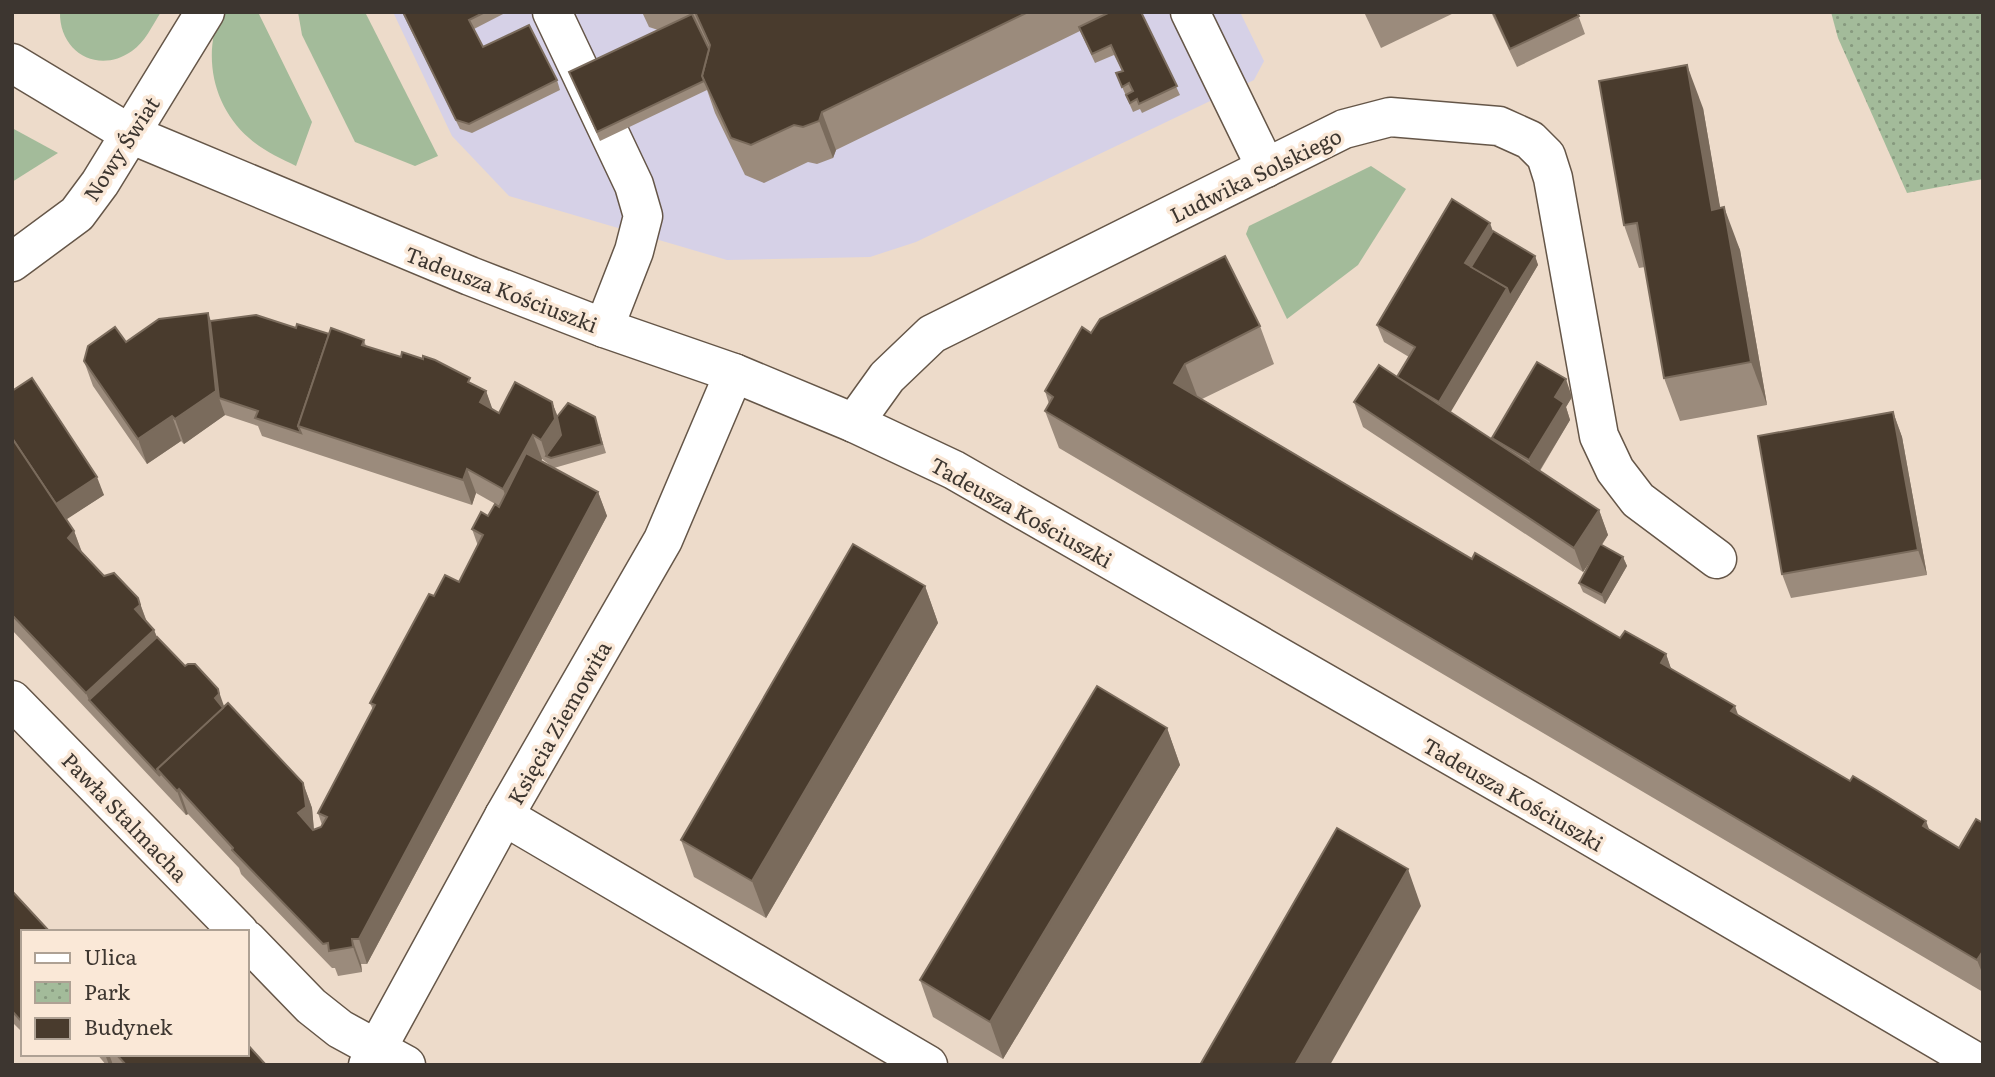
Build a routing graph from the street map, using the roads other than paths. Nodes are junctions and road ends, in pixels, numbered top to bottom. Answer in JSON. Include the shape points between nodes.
{"nodes":[{"id":1,"x":205,"y":12,"type":"edge"},
{"id":2,"x":552,"y":12,"type":"edge"},
{"id":3,"x":1190,"y":12,"type":"edge"},
{"id":4,"x":12,"y":64,"type":"edge"},
{"id":5,"x":130,"y":134,"type":"junction"},
{"id":6,"x":1265,"y":168,"type":"junction"},
{"id":7,"x":12,"y":262,"type":"edge"},
{"id":8,"x":604,"y":328,"type":"junction"},
{"id":9,"x":734,"y":373,"type":"junction"},
{"id":10,"x":854,"y":424,"type":"junction"},
{"id":11,"x":1717,"y":559,"type":"dead end"},
{"id":12,"x":12,"y":700,"type":"edge"},
{"id":13,"x":504,"y":816,"type":"junction"},
{"id":14,"x":237,"y":930,"type":"edge"},
{"id":15,"x":248,"y":941,"type":"edge"},
{"id":16,"x":383,"y":1059,"type":"edge"},
{"id":17,"x":928,"y":1065,"type":"edge"},
{"id":18,"x":1981,"y":1065,"type":"edge"}],
"edges":[{"from":1,"to":5,"type":"street","name":"Nowy Świat"},
{"from":2,"to":8,"type":"street","via":[[634,185],[643,216]]},
{"from":3,"to":6,"type":"street"},
{"from":4,"to":5,"type":"street","name":"Tadeusza Kościuszki"},
{"from":5,"to":7,"type":"street","name":"Nowy Świat","via":[[77,214]]},
{"from":5,"to":8,"type":"street","name":"Tadeusza Kościuszki"},
{"from":6,"to":10,"type":"street","name":"Ludwika Solskiego","via":[[932,334],[887,377]]},
{"from":6,"to":11,"type":"street","name":"Ludwika Solskiego","via":[[1344,129],[1390,117],[1499,125],[1530,140],[1546,156],[1553,178],[1599,436],[1615,470],[1638,500]]},
{"from":8,"to":9,"type":"street","name":"Tadeusza Kościuszki"},
{"from":9,"to":10,"type":"street","name":"Tadeusza Kościuszki"},
{"from":9,"to":13,"type":"street","name":"Księcia Ziemowita","via":[[663,540]]},
{"from":10,"to":18,"type":"street","name":"Tadeusza Kościuszki","via":[[954,470]]},
{"from":12,"to":14,"type":"street","name":"Pawła Stalmacha"},
{"from":13,"to":16,"type":"street","name":"Księcia Ziemowita"},
{"from":13,"to":17,"type":"street"},
{"from":15,"to":16,"type":"street","via":[[311,1006]]}]}
